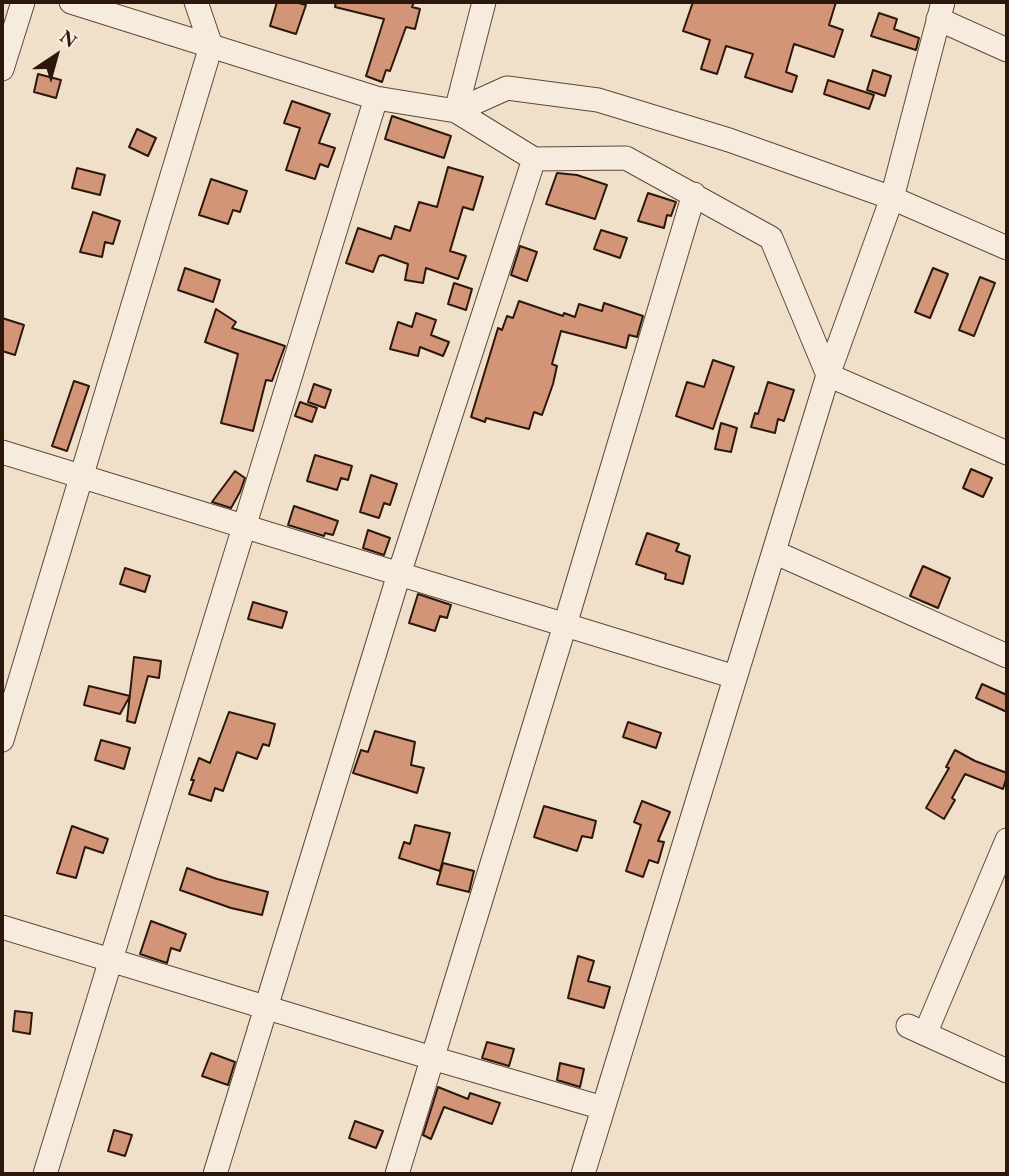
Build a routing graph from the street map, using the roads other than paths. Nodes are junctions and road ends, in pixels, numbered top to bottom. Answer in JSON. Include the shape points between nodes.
{"nodes":[{"id":1,"x":23,"y":2,"type":"edge"},
{"id":2,"x":71,"y":2,"type":"edge"},
{"id":3,"x":196,"y":2,"type":"edge"},
{"id":4,"x":484,"y":2,"type":"edge"},
{"id":5,"x":940,"y":10,"type":"edge"},
{"id":6,"x":211,"y":46,"type":"junction"},
{"id":7,"x":1007,"y":50,"type":"edge"},
{"id":8,"x":2,"y":69,"type":"edge"},
{"id":9,"x":376,"y":98,"type":"junction"},
{"id":10,"x":456,"y":111,"type":"junction"},
{"id":11,"x":534,"y":159,"type":"junction"},
{"id":12,"x":695,"y":194,"type":"junction"},
{"id":13,"x":892,"y":198,"type":"junction"},
{"id":14,"x":1007,"y":248,"type":"edge"},
{"id":15,"x":828,"y":375,"type":"junction"},
{"id":16,"x":2,"y":452,"type":"edge"},
{"id":17,"x":1007,"y":453,"type":"edge"},
{"id":18,"x":82,"y":477,"type":"junction"},
{"id":19,"x":244,"y":527,"type":"junction"},
{"id":20,"x":774,"y":552,"type":"junction"},
{"id":21,"x":398,"y":574,"type":"junction"},
{"id":22,"x":565,"y":625,"type":"junction"},
{"id":23,"x":1007,"y":656,"type":"edge"},
{"id":24,"x":735,"y":677,"type":"junction"},
{"id":25,"x":2,"y":740,"type":"edge"},
{"id":26,"x":1005,"y":855,"type":"edge"},
{"id":27,"x":2,"y":927,"type":"edge"},
{"id":28,"x":110,"y":960,"type":"junction"},
{"id":29,"x":265,"y":1008,"type":"junction"},
{"id":30,"x":432,"y":1058,"type":"junction"},
{"id":31,"x":1007,"y":1071,"type":"edge"},
{"id":32,"x":603,"y":1108,"type":"junction"},
{"id":33,"x":45,"y":1174,"type":"edge"},
{"id":34,"x":215,"y":1174,"type":"edge"},
{"id":35,"x":397,"y":1174,"type":"edge"},
{"id":36,"x":583,"y":1174,"type":"edge"}],
"edges":[{"from":1,"to":8,"type":"street"},
{"from":2,"to":6,"type":"street"},
{"from":3,"to":6,"type":"street"},
{"from":4,"to":10,"type":"street"},
{"from":5,"to":7,"type":"street"},
{"from":5,"to":13,"type":"street"},
{"from":6,"to":9,"type":"street"},
{"from":6,"to":18,"type":"street"},
{"from":9,"to":10,"type":"street"},
{"from":9,"to":19,"type":"street"},
{"from":10,"to":11,"type":"street"},
{"from":10,"to":13,"type":"street","via":[[507,88],[598,100]]},
{"from":11,"to":12,"type":"street","via":[[626,158]]},
{"from":11,"to":21,"type":"street"},
{"from":12,"to":15,"type":"street","via":[[771,238]]},
{"from":12,"to":22,"type":"street"},
{"from":13,"to":14,"type":"street"},
{"from":13,"to":15,"type":"street"},
{"from":15,"to":17,"type":"street"},
{"from":15,"to":20,"type":"street"},
{"from":16,"to":18,"type":"street"},
{"from":18,"to":19,"type":"street"},
{"from":18,"to":25,"type":"street"},
{"from":19,"to":21,"type":"street"},
{"from":19,"to":28,"type":"street"},
{"from":20,"to":23,"type":"street"},
{"from":20,"to":24,"type":"street"},
{"from":21,"to":22,"type":"street"},
{"from":21,"to":29,"type":"street"},
{"from":22,"to":24,"type":"street"},
{"from":22,"to":30,"type":"street"},
{"from":24,"to":32,"type":"street"},
{"from":26,"to":31,"type":"street","via":[[916,1030]]},
{"from":27,"to":28,"type":"street"},
{"from":28,"to":29,"type":"street"},
{"from":28,"to":33,"type":"street"},
{"from":29,"to":30,"type":"street"},
{"from":29,"to":34,"type":"street"},
{"from":30,"to":32,"type":"street"},
{"from":30,"to":35,"type":"street"},
{"from":32,"to":36,"type":"street"}]}
